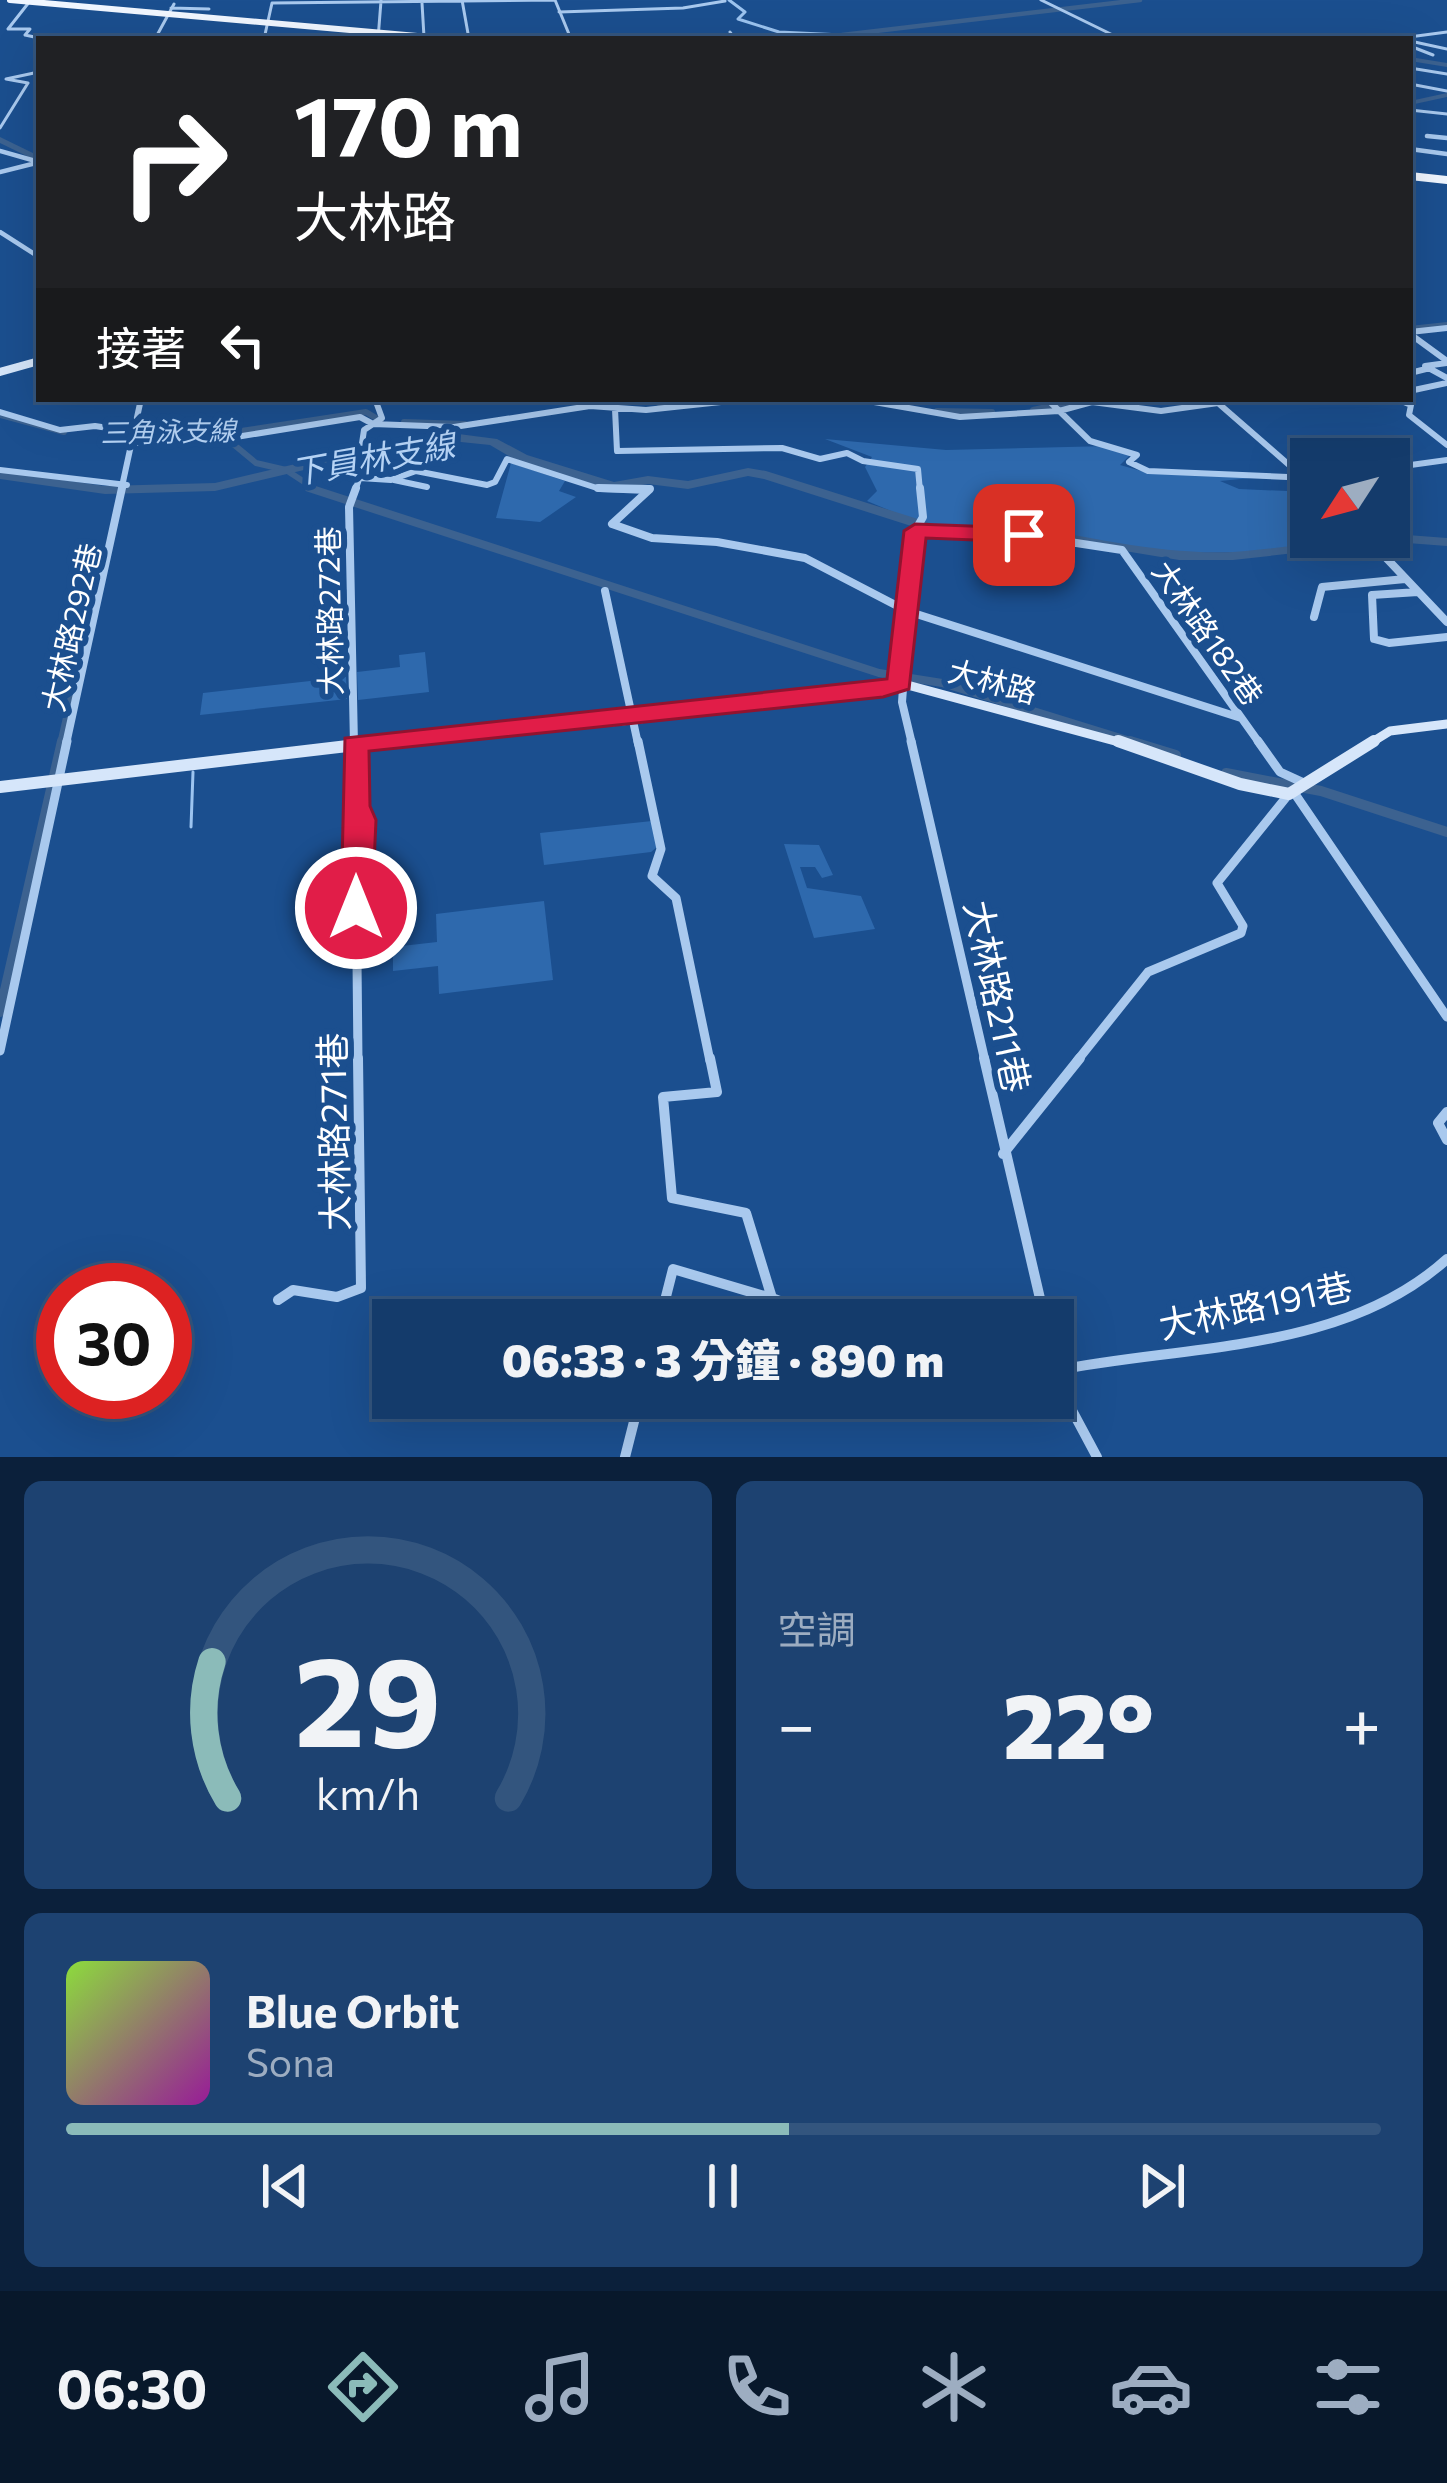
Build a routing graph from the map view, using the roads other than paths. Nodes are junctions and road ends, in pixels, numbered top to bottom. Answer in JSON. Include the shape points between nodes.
{"nodes":[{"id":1,"x":10,"y":0,"type":"edge"},
{"id":2,"x":214,"y":0,"type":"edge"},
{"id":3,"x":555,"y":0,"type":"edge"},
{"id":4,"x":1041,"y":0,"type":"edge"},
{"id":5,"x":0,"y":1,"type":"edge"},
{"id":6,"x":381,"y":1,"type":"edge"},
{"id":7,"x":462,"y":1,"type":"edge"},
{"id":8,"x":725,"y":1,"type":"edge"},
{"id":9,"x":29,"y":2,"type":"edge"},
{"id":10,"x":422,"y":2,"type":"edge"},
{"id":11,"x":171,"y":10,"type":"junction"},
{"id":12,"x":560,"y":12,"type":"junction"},
{"id":13,"x":207,"y":13,"type":"junction"},
{"id":14,"x":268,"y":24,"type":"junction"},
{"id":15,"x":730,"y":32,"type":"dead end"},
{"id":16,"x":378,"y":35,"type":"edge"},
{"id":17,"x":156,"y":36,"type":"edge"},
{"id":18,"x":265,"y":36,"type":"edge"},
{"id":19,"x":424,"y":36,"type":"edge"},
{"id":20,"x":468,"y":36,"type":"edge"},
{"id":21,"x":570,"y":36,"type":"edge"},
{"id":22,"x":733,"y":36,"type":"edge"},
{"id":23,"x":1115,"y":36,"type":"edge"},
{"id":24,"x":1413,"y":36,"type":"edge"},
{"id":25,"x":36,"y":37,"type":"edge"},
{"id":26,"x":1445,"y":37,"type":"edge"},
{"id":27,"x":1413,"y":44,"type":"edge"},
{"id":28,"x":1413,"y":45,"type":"edge"},
{"id":29,"x":1413,"y":47,"type":"edge"},
{"id":30,"x":1447,"y":49,"type":"edge"},
{"id":31,"x":1431,"y":56,"type":"dead end"},
{"id":32,"x":1413,"y":69,"type":"edge"},
{"id":33,"x":1420,"y":70,"type":"junction"},
{"id":34,"x":0,"y":73,"type":"edge"},
{"id":35,"x":36,"y":73,"type":"edge"},
{"id":36,"x":36,"y":73,"type":"edge"},
{"id":37,"x":1413,"y":74,"type":"edge"},
{"id":38,"x":1447,"y":74,"type":"edge"},
{"id":39,"x":1413,"y":84,"type":"edge"},
{"id":40,"x":1445,"y":88,"type":"edge"},
{"id":41,"x":1413,"y":110,"type":"edge"},
{"id":42,"x":1447,"y":114,"type":"edge"},
{"id":43,"x":0,"y":128,"type":"edge"},
{"id":44,"x":1426,"y":136,"type":"dead end"},
{"id":45,"x":1447,"y":138,"type":"edge"},
{"id":46,"x":1413,"y":149,"type":"edge"},
{"id":47,"x":0,"y":152,"type":"edge"},
{"id":48,"x":1447,"y":154,"type":"edge"},
{"id":49,"x":36,"y":161,"type":"edge"},
{"id":50,"x":36,"y":163,"type":"edge"},
{"id":51,"x":0,"y":172,"type":"edge"},
{"id":52,"x":1413,"y":176,"type":"edge"},
{"id":53,"x":1447,"y":180,"type":"edge"},
{"id":54,"x":0,"y":232,"type":"edge"},
{"id":55,"x":36,"y":255,"type":"edge"},
{"id":56,"x":1447,"y":328,"type":"edge"},
{"id":57,"x":1413,"y":333,"type":"edge"},
{"id":58,"x":1413,"y":335,"type":"edge"},
{"id":59,"x":36,"y":362,"type":"edge"},
{"id":60,"x":1447,"y":362,"type":"edge"},
{"id":61,"x":1430,"y":368,"type":"junction"},
{"id":62,"x":0,"y":372,"type":"edge"},
{"id":63,"x":1413,"y":372,"type":"edge"},
{"id":64,"x":1447,"y":381,"type":"edge"},
{"id":65,"x":1414,"y":390,"type":"dead end"},
{"id":66,"x":140,"y":402,"type":"edge"},
{"id":67,"x":376,"y":402,"type":"edge"},
{"id":68,"x":709,"y":402,"type":"edge"},
{"id":69,"x":874,"y":402,"type":"edge"},
{"id":70,"x":1050,"y":402,"type":"edge"},
{"id":71,"x":1404,"y":402,"type":"edge"},
{"id":72,"x":599,"y":403,"type":"edge"},
{"id":73,"x":615,"y":409,"type":"junction"},
{"id":74,"x":0,"y":412,"type":"edge"},
{"id":75,"x":1059,"y":412,"type":"junction"},
{"id":76,"x":373,"y":424,"type":"junction"},
{"id":77,"x":134,"y":432,"type":"junction"},
{"id":78,"x":135,"y":443,"type":"junction"},
{"id":79,"x":1447,"y":445,"type":"edge"},
{"id":80,"x":1447,"y":460,"type":"edge"},
{"id":81,"x":1290,"y":463,"type":"edge"},
{"id":82,"x":1410,"y":465,"type":"edge"},
{"id":83,"x":0,"y":470,"type":"edge"},
{"id":84,"x":1290,"y":477,"type":"edge"},
{"id":85,"x":361,"y":478,"type":"junction"},
{"id":86,"x":391,"y":480,"type":"junction"},
{"id":87,"x":127,"y":485,"type":"junction"},
{"id":88,"x":427,"y":487,"type":"dead end"},
{"id":89,"x":915,"y":531,"type":"junction"},
{"id":90,"x":1386,"y":558,"type":"edge"},
{"id":91,"x":1405,"y":579,"type":"junction"},
{"id":92,"x":604,"y":591,"type":"dead end"},
{"id":93,"x":1418,"y":592,"type":"junction"},
{"id":94,"x":908,"y":611,"type":"junction"},
{"id":95,"x":1314,"y":617,"type":"dead end"},
{"id":96,"x":1447,"y":622,"type":"edge"},
{"id":97,"x":1447,"y":637,"type":"edge"},
{"id":98,"x":900,"y":683,"type":"junction"},
{"id":99,"x":1241,"y":718,"type":"junction"},
{"id":100,"x":632,"y":720,"type":"junction"},
{"id":101,"x":1447,"y":724,"type":"edge"},
{"id":102,"x":355,"y":744,"type":"junction"},
{"id":103,"x":61,"y":781,"type":"junction"},
{"id":104,"x":0,"y":787,"type":"edge"},
{"id":105,"x":1295,"y":790,"type":"junction"},
{"id":106,"x":1447,"y":1017,"type":"edge"},
{"id":107,"x":0,"y":1051,"type":"edge"},
{"id":108,"x":1447,"y":1112,"type":"edge"},
{"id":109,"x":1447,"y":1141,"type":"edge"},
{"id":110,"x":1003,"y":1154,"type":"junction"},
{"id":111,"x":1447,"y":1258,"type":"edge"},
{"id":112,"x":772,"y":1298,"type":"joint"},
{"id":113,"x":666,"y":1299,"type":"edge"},
{"id":114,"x":1040,"y":1299,"type":"edge"},
{"id":115,"x":278,"y":1300,"type":"dead end"},
{"id":116,"x":1074,"y":1367,"type":"edge"},
{"id":117,"x":1074,"y":1409,"type":"edge"},
{"id":118,"x":635,"y":1419,"type":"edge"},
{"id":119,"x":625,"y":1457,"type":"edge"},
{"id":120,"x":1097,"y":1457,"type":"edge"}],
"edges":[{"from":1,"to":9,"type":"main road"},
{"from":2,"to":13,"type":"street"},
{"from":3,"to":7,"type":"street"},
{"from":3,"to":12,"type":"street"},
{"from":4,"to":23,"type":"street"},
{"from":5,"to":9,"type":"main road"},
{"from":6,"to":10,"type":"street"},
{"from":6,"to":14,"type":"street","via":[[272,4]]},
{"from":6,"to":16,"type":"street"},
{"from":7,"to":10,"type":"street"},
{"from":7,"to":20,"type":"street"},
{"from":8,"to":12,"type":"street"},
{"from":9,"to":11,"type":"main road"},
{"from":9,"to":25,"type":"street","via":[[8,28]]},
{"from":10,"to":19,"type":"street"},
{"from":11,"to":13,"type":"main road"},
{"from":11,"to":14,"type":"main road"},
{"from":11,"to":17,"type":"street"},
{"from":12,"to":21,"type":"street"},
{"from":13,"to":14,"type":"main road"},
{"from":14,"to":16,"type":"main road"},
{"from":14,"to":18,"type":"street"},
{"from":15,"to":22,"type":"street"},
{"from":24,"to":26,"type":"street"},
{"from":26,"to":27,"type":"street"},
{"from":28,"to":30,"type":"street"},
{"from":29,"to":31,"type":"street"},
{"from":32,"to":33,"type":"street"},
{"from":33,"to":37,"type":"street"},
{"from":33,"to":38,"type":"street"},
{"from":34,"to":35,"type":"street"},
{"from":36,"to":43,"type":"street","via":[[6,79],[28,83]]},
{"from":39,"to":40,"type":"street"},
{"from":41,"to":42,"type":"street"},
{"from":44,"to":45,"type":"street"},
{"from":46,"to":48,"type":"street"},
{"from":47,"to":49,"type":"street"},
{"from":50,"to":51,"type":"street"},
{"from":52,"to":53,"type":"main road"},
{"from":54,"to":55,"type":"street"},
{"from":56,"to":57,"type":"street"},
{"from":58,"to":60,"type":"street"},
{"from":59,"to":62,"type":"street"},
{"from":60,"to":61,"type":"street"},
{"from":61,"to":63,"type":"street"},
{"from":61,"to":64,"type":"street"},
{"from":64,"to":65,"type":"street"},
{"from":66,"to":77,"type":"street","name":"大林路292巷"},
{"from":67,"to":76,"type":"street","name":"大林路272巷","via":[[382,418]]},
{"from":68,"to":73,"type":"street"},
{"from":69,"to":75,"type":"street","via":[[960,417]]},
{"from":70,"to":75,"type":"street"},
{"from":71,"to":79,"type":"street"},
{"from":72,"to":73,"type":"street"},
{"from":72,"to":76,"type":"street","via":[[484,426]]},
{"from":73,"to":89,"type":"street","name":"大林路211巷","via":[[617,451],[782,448],[912,466],[923,509]]},
{"from":74,"to":77,"type":"street","via":[[60,430]]},
{"from":75,"to":81,"type":"street","via":[[1091,402],[1161,411],[1218,403]]},
{"from":75,"to":84,"type":"street","via":[[1090,441],[1137,455],[1129,463],[1148,471]]},
{"from":76,"to":78,"type":"street","via":[[360,417]]},
{"from":76,"to":85,"type":"street","name":"大林路272巷","via":[[364,430]]},
{"from":77,"to":78,"type":"street","name":"大林路292巷"},
{"from":78,"to":87,"type":"street","name":"大林路292巷"},
{"from":80,"to":82,"type":"street"},
{"from":83,"to":87,"type":"street"},
{"from":85,"to":86,"type":"street"},
{"from":85,"to":102,"type":"street","name":"大林路272巷","via":[[350,507]]},
{"from":86,"to":88,"type":"street"},
{"from":86,"to":94,"type":"street","via":[[416,472],[487,485],[507,459],[600,489],[650,489],[612,524],[652,538],[805,558]]},
{"from":87,"to":103,"type":"street","name":"大林路292巷"},
{"from":89,"to":94,"type":"street","name":"大林路211巷"},
{"from":89,"to":99,"type":"street","name":"大林路182巷","via":[[1122,550]]},
{"from":90,"to":91,"type":"street"},
{"from":91,"to":93,"type":"street"},
{"from":91,"to":95,"type":"street","via":[[1322,587]]},
{"from":92,"to":100,"type":"street"},
{"from":93,"to":96,"type":"street"},
{"from":93,"to":97,"type":"street","via":[[1372,595],[1374,639]]},
{"from":94,"to":98,"type":"street","name":"大林路211巷"},
{"from":94,"to":99,"type":"street"},
{"from":98,"to":100,"type":"street","name":"大林路"},
{"from":98,"to":105,"type":"street","name":"大林路","via":[[1101,735],[1240,784]]},
{"from":98,"to":110,"type":"street","name":"大林路211巷"},
{"from":99,"to":105,"type":"street","name":"大林路182巷"},
{"from":100,"to":102,"type":"street","name":"大林路"},
{"from":100,"to":112,"type":"street","via":[[662,849],[652,876],[676,898],[718,1092],[663,1097],[672,1198],[746,1213]]},
{"from":101,"to":105,"type":"street","via":[[1390,731]]},
{"from":102,"to":103,"type":"street","name":"大林路"},
{"from":102,"to":115,"type":"street","name":"大林路271巷","via":[[362,820],[361,1288],[328,1298],[293,1290]]},
{"from":103,"to":104,"type":"street","name":"大林路"},
{"from":103,"to":107,"type":"street","name":"大林路292巷"},
{"from":105,"to":106,"type":"street"},
{"from":105,"to":110,"type":"street","via":[[1217,884],[1241,933],[1148,972]]},
{"from":108,"to":109,"type":"street","via":[[1438,1123]]},
{"from":110,"to":114,"type":"street","name":"大林路211巷"},
{"from":111,"to":116,"type":"street","name":"大林路191巷","via":[[1379,1309],[1301,1330]]},
{"from":112,"to":113,"type":"street","via":[[674,1269]]},
{"from":117,"to":120,"type":"street"},
{"from":118,"to":119,"type":"street"}]}
